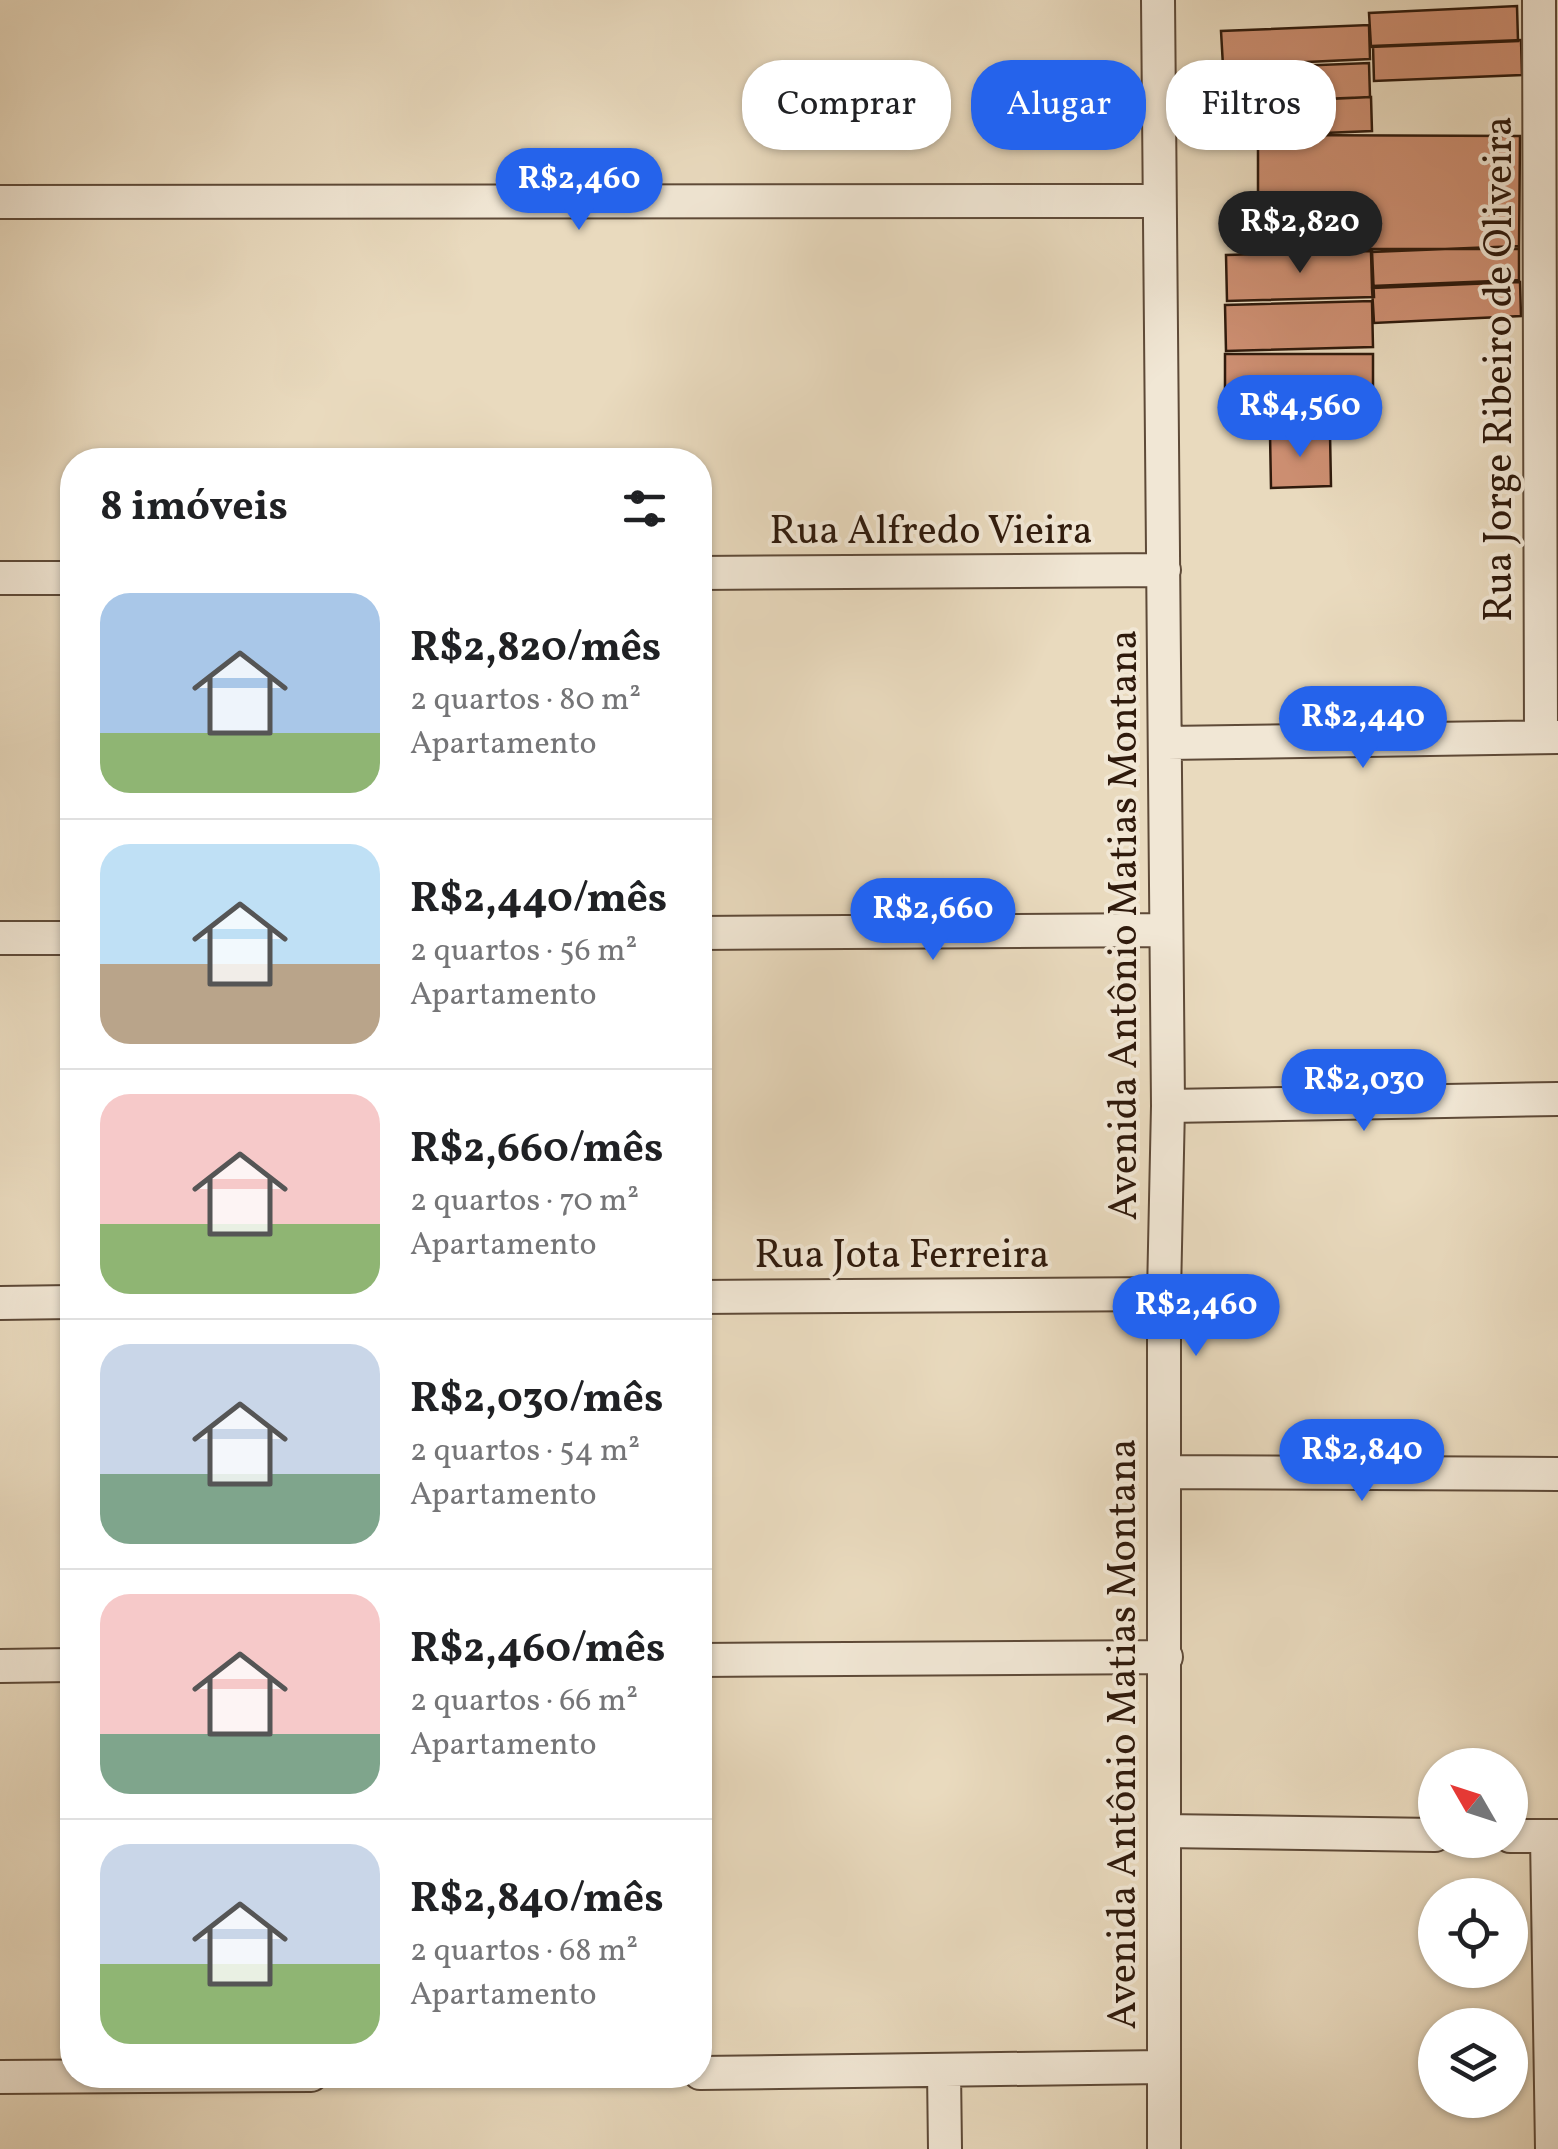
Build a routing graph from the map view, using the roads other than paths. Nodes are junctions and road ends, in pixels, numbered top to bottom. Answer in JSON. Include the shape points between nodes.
{"nodes":[{"id":1,"x":1158,"y":0,"type":"edge"},
{"id":2,"x":1539,"y":0,"type":"edge"},
{"id":3,"x":1158,"y":200,"type":"junction"},
{"id":4,"x":0,"y":202,"type":"edge"},
{"id":5,"x":1164,"y":570,"type":"junction"},
{"id":6,"x":712,"y":573,"type":"edge"},
{"id":7,"x":0,"y":578,"type":"edge"},
{"id":8,"x":60,"y":578,"type":"edge"},
{"id":9,"x":1549,"y":737,"type":"edge"},
{"id":10,"x":1167,"y":744,"type":"junction"},
{"id":11,"x":1166,"y":930,"type":"junction"},
{"id":12,"x":712,"y":933,"type":"edge"},
{"id":13,"x":0,"y":938,"type":"edge"},
{"id":14,"x":60,"y":938,"type":"edge"},
{"id":15,"x":1558,"y":1099,"type":"edge"},
{"id":16,"x":1168,"y":1106,"type":"junction"},
{"id":17,"x":1164,"y":1294,"type":"junction"},
{"id":18,"x":712,"y":1298,"type":"edge"},
{"id":19,"x":60,"y":1302,"type":"edge"},
{"id":20,"x":0,"y":1303,"type":"edge"},
{"id":21,"x":1166,"y":1472,"type":"junction"},
{"id":22,"x":1558,"y":1474,"type":"edge"},
{"id":23,"x":1166,"y":1657,"type":"junction"},
{"id":24,"x":712,"y":1660,"type":"edge"},
{"id":25,"x":60,"y":1665,"type":"edge"},
{"id":26,"x":0,"y":1666,"type":"edge"},
{"id":27,"x":1165,"y":1831,"type":"junction"},
{"id":28,"x":1418,"y":1835,"type":"edge"},
{"id":29,"x":1553,"y":1836,"type":"edge"},
{"id":30,"x":1162,"y":2066,"type":"junction"},
{"id":31,"x":944,"y":2071,"type":"junction"},
{"id":32,"x":712,"y":2072,"type":"edge"},
{"id":33,"x":0,"y":2077,"type":"edge"},
{"id":34,"x":60,"y":2077,"type":"edge"},
{"id":35,"x":945,"y":2149,"type":"edge"},
{"id":36,"x":1164,"y":2149,"type":"edge"},
{"id":37,"x":1552,"y":2149,"type":"edge"}],
"edges":[{"from":1,"to":3,"type":"street","name":"Avenida Antônio Matias Montana"},
{"from":2,"to":9,"type":"street","name":"Rua Jorge Ribeiro de Oliveira"},
{"from":3,"to":4,"type":"street"},
{"from":3,"to":5,"type":"street","name":"Avenida Antônio Matias Montana"},
{"from":5,"to":6,"type":"street","name":"Rua Alfredo Vieira"},
{"from":5,"to":10,"type":"street","name":"Avenida Antônio Matias Montana"},
{"from":7,"to":8,"type":"street"},
{"from":9,"to":10,"type":"street"},
{"from":10,"to":11,"type":"street","name":"Avenida Antônio Matias Montana"},
{"from":11,"to":12,"type":"street"},
{"from":11,"to":16,"type":"street","name":"Avenida Antônio Matias Montana"},
{"from":13,"to":14,"type":"street"},
{"from":15,"to":16,"type":"street"},
{"from":16,"to":17,"type":"street","name":"Avenida Antônio Matias Montana"},
{"from":17,"to":18,"type":"street","name":"Rua Jota Ferreira"},
{"from":17,"to":21,"type":"street","name":"Avenida Antônio Matias Montana"},
{"from":19,"to":20,"type":"street"},
{"from":21,"to":22,"type":"street"},
{"from":21,"to":23,"type":"street","name":"Avenida Antônio Matias Montana"},
{"from":23,"to":24,"type":"street"},
{"from":23,"to":27,"type":"street","name":"Avenida Antônio Matias Montana"},
{"from":25,"to":26,"type":"street"},
{"from":27,"to":28,"type":"street"},
{"from":27,"to":30,"type":"street","name":"Avenida Antônio Matias Montana"},
{"from":29,"to":37,"type":"street"},
{"from":30,"to":31,"type":"street"},
{"from":30,"to":36,"type":"street","name":"Avenida Antônio Matias Montana"},
{"from":31,"to":32,"type":"street"},
{"from":31,"to":35,"type":"street"},
{"from":33,"to":34,"type":"street"}]}
